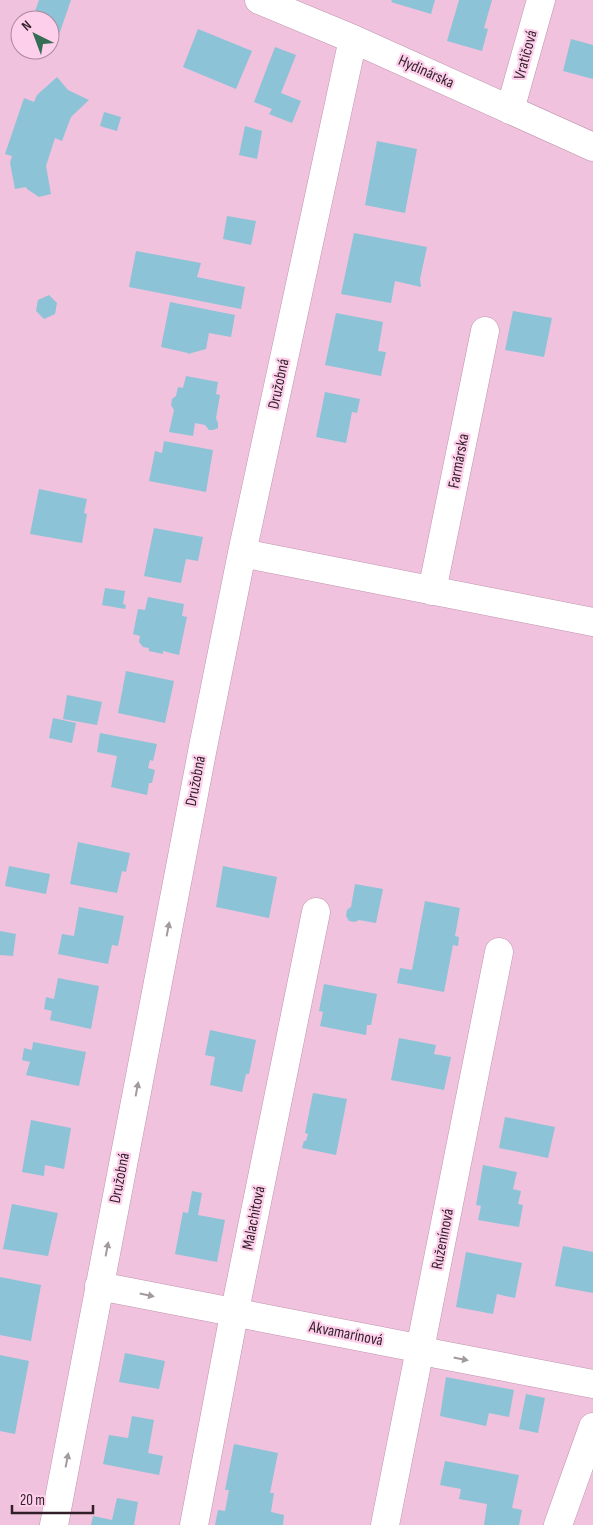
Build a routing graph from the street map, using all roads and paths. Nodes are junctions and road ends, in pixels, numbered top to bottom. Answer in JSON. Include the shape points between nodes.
{"nodes":[{"id":1,"x":259,"y":0,"type":"edge"},
{"id":2,"x":541,"y":0,"type":"edge"},
{"id":3,"x":286,"y":5,"type":"edge"},
{"id":4,"x":353,"y":39,"type":"junction"},
{"id":5,"x":510,"y":110,"type":"junction"},
{"id":6,"x":593,"y":147,"type":"edge"},
{"id":7,"x":485,"y":331,"type":"dead end"},
{"id":8,"x":242,"y":552,"type":"junction"},
{"id":9,"x":432,"y":591,"type":"junction"},
{"id":10,"x":593,"y":622,"type":"edge"},
{"id":11,"x":316,"y":912,"type":"dead end"},
{"id":12,"x":499,"y":952,"type":"dead end"},
{"id":13,"x":100,"y":1286,"type":"junction"},
{"id":14,"x":235,"y":1313,"type":"junction"},
{"id":15,"x":421,"y":1349,"type":"junction"},
{"id":16,"x":593,"y":1384,"type":"edge"},
{"id":17,"x":593,"y":1427,"type":"edge"},
{"id":18,"x":54,"y":1525,"type":"edge"},
{"id":19,"x":194,"y":1525,"type":"edge"},
{"id":20,"x":385,"y":1525,"type":"edge"},
{"id":21,"x":558,"y":1525,"type":"edge"}],
"edges":[{"from":1,"to":3,"type":"street","name":"Hydinárska"},
{"from":2,"to":5,"type":"street","name":"Vratičová"},
{"from":3,"to":4,"type":"street","name":"Hydinárska"},
{"from":4,"to":5,"type":"street","name":"Hydinárska"},
{"from":4,"to":8,"type":"street","name":"Družobná"},
{"from":5,"to":6,"type":"street","name":"Hydinárska"},
{"from":7,"to":9,"type":"street","name":"Farmárska"},
{"from":8,"to":9,"type":"street"},
{"from":13,"to":8,"type":"street","name":"Družobná","one_way":true},
{"from":9,"to":10,"type":"street"},
{"from":11,"to":14,"type":"street","name":"Malachitová"},
{"from":12,"to":15,"type":"street","name":"Ruženínová"},
{"from":13,"to":14,"type":"street","name":"Akvamarínová","one_way":true},
{"from":18,"to":13,"type":"street","name":"Družobná","one_way":true},
{"from":14,"to":15,"type":"street","name":"Akvamarínová"},
{"from":14,"to":19,"type":"street","name":"Malachitová"},
{"from":15,"to":16,"type":"street","name":"Akvamarínová","one_way":true},
{"from":15,"to":20,"type":"street","name":"Ruženínová"},
{"from":17,"to":21,"type":"street"}]}
